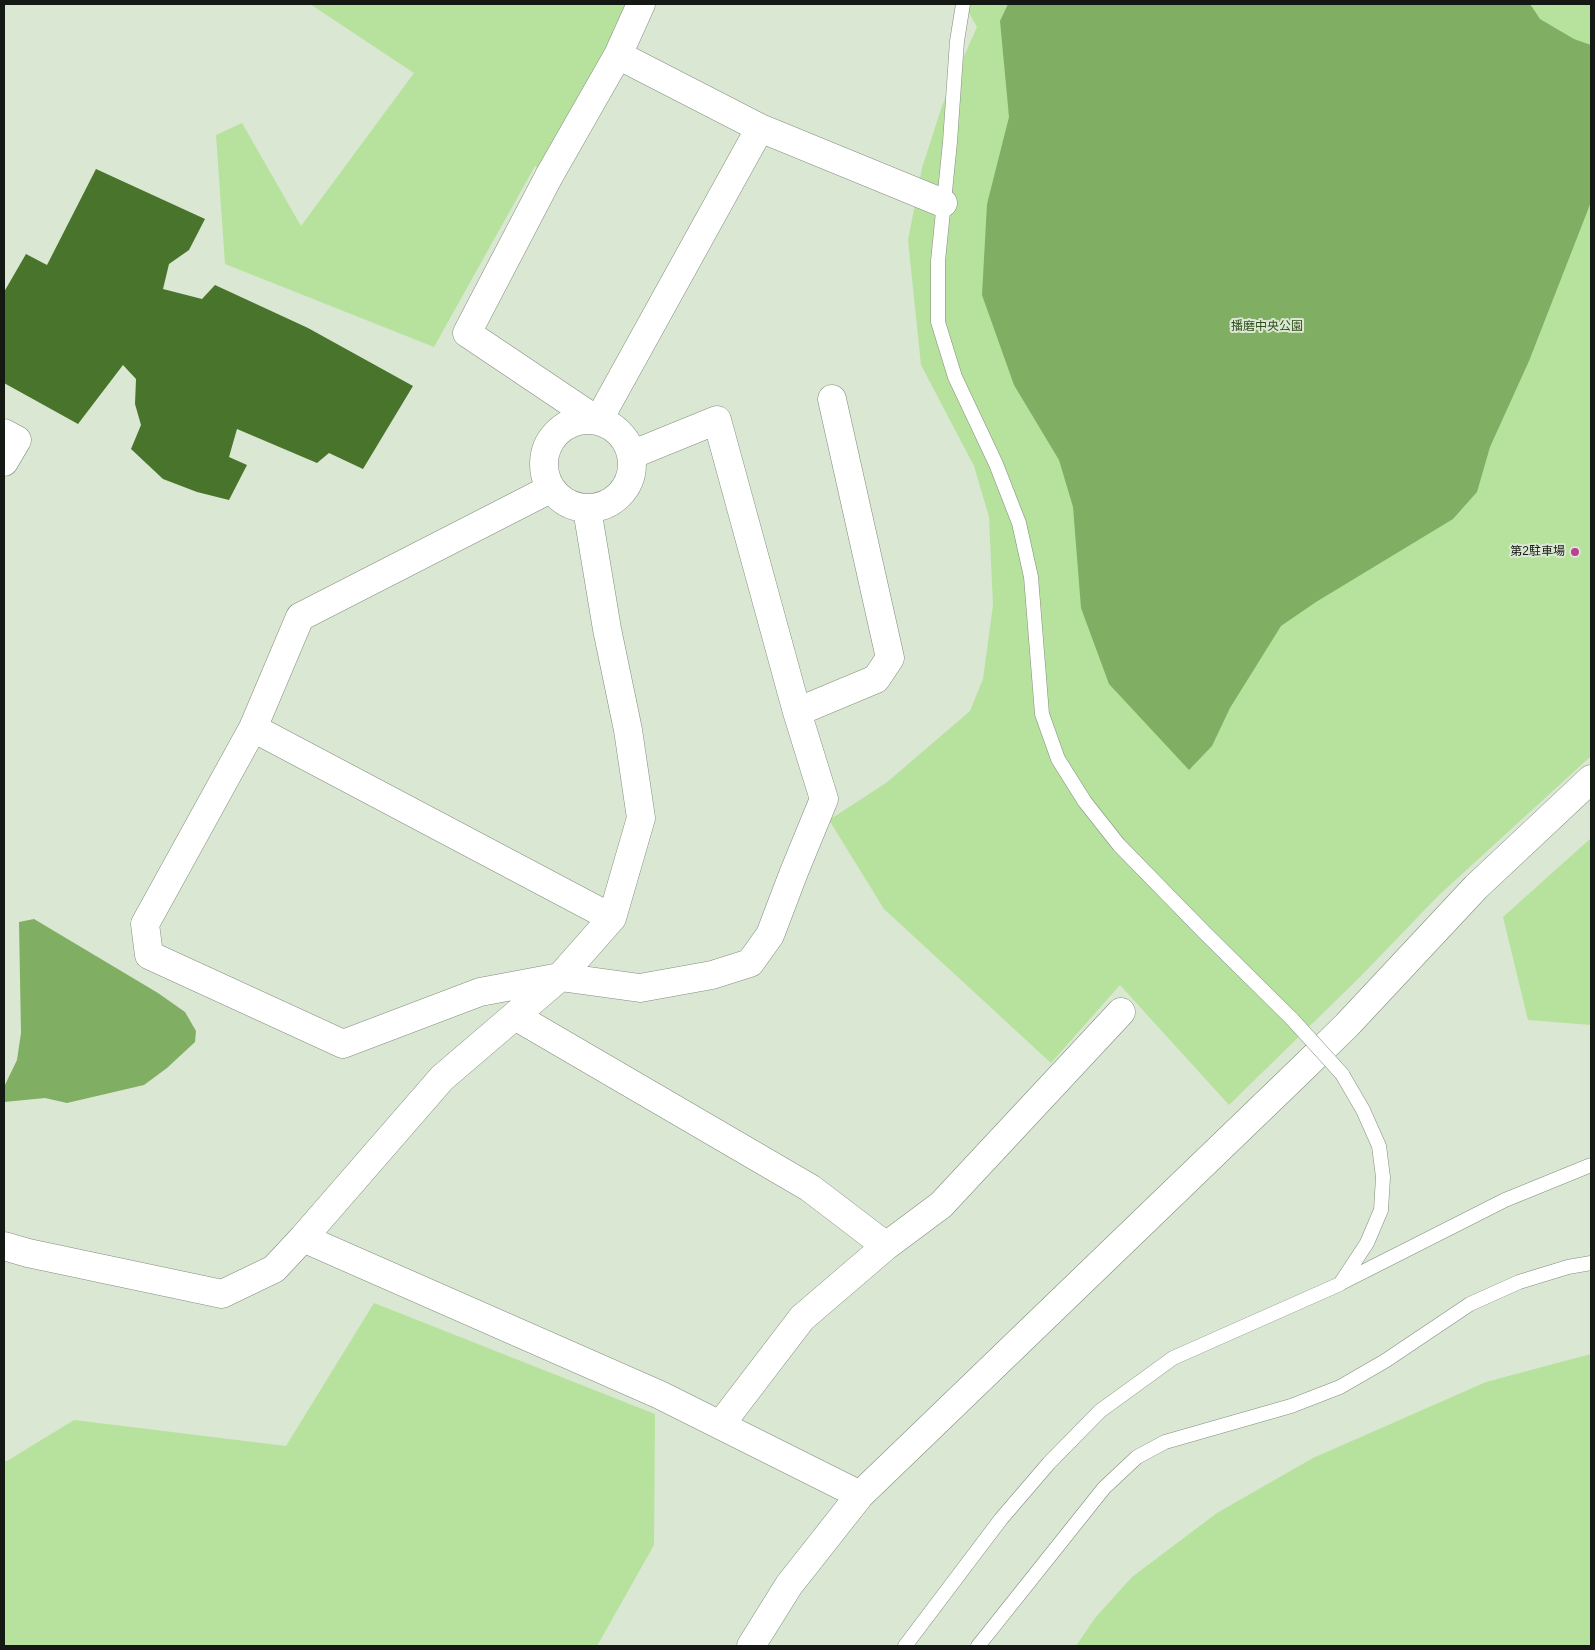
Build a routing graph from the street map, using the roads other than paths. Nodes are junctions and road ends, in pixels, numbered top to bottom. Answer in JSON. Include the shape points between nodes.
{"nodes":[{"id":1,"x":642,"y":4,"type":"edge"},
{"id":2,"x":963,"y":4,"type":"edge"},
{"id":3,"x":618,"y":55,"type":"junction"},
{"id":4,"x":760,"y":128,"type":"junction"},
{"id":5,"x":943,"y":203,"type":"junction"},
{"id":6,"x":832,"y":399,"type":"dead end"},
{"id":7,"x":598,"y":421,"type":"junction"},
{"id":8,"x":4,"y":433,"type":"edge"},
{"id":9,"x":631,"y":455,"type":"junction"},
{"id":10,"x":4,"y":462,"type":"edge"},
{"id":11,"x":550,"y":489,"type":"junction"},
{"id":12,"x":587,"y":509,"type":"junction"},
{"id":13,"x":797,"y":712,"type":"junction"},
{"id":14,"x":253,"y":728,"type":"junction"},
{"id":15,"x":1591,"y":779,"type":"edge"},
{"id":16,"x":612,"y":918,"type":"junction"},
{"id":17,"x":560,"y":977,"type":"junction"},
{"id":18,"x":1121,"y":1012,"type":"dead end"},
{"id":19,"x":515,"y":1016,"type":"junction"},
{"id":20,"x":1591,"y":1165,"type":"edge"},
{"id":21,"x":303,"y":1238,"type":"junction"},
{"id":22,"x":4,"y":1246,"type":"edge"},
{"id":23,"x":886,"y":1246,"type":"junction"},
{"id":24,"x":1591,"y":1263,"type":"edge"},
{"id":25,"x":1340,"y":1284,"type":"junction"},
{"id":26,"x":721,"y":1424,"type":"junction"},
{"id":27,"x":860,"y":1495,"type":"junction"},
{"id":28,"x":751,"y":1646,"type":"edge"},
{"id":29,"x":905,"y":1646,"type":"edge"},
{"id":30,"x":978,"y":1646,"type":"edge"}],
"edges":[{"from":1,"to":3,"type":"street"},
{"from":2,"to":5,"type":"lane"},
{"from":3,"to":4,"type":"street"},
{"from":3,"to":7,"type":"street","via":[[549,176],[467,333]]},
{"from":4,"to":5,"type":"street"},
{"from":4,"to":7,"type":"street"},
{"from":5,"to":25,"type":"lane","bridge":true,"via":[[938,261],[938,322],[955,377],[1019,522],[1031,577],[1042,714],[1058,759],[1085,802],[1119,845],[1292,1019],[1342,1074],[1364,1110],[1379,1146],[1383,1177],[1382,1210],[1367,1243]]},
{"from":6,"to":13,"type":"street","via":[[890,658],[876,679]]},
{"from":7,"to":9,"type":"street","via":[[620,433]]},
{"from":7,"to":11,"type":"street","via":[[580,421],[563,427],[551,439],[544,456],[543,473]]},
{"from":8,"to":10,"type":"street","via":[[17,440]]},
{"from":9,"to":12,"type":"street","via":[[632,475],[623,492],[607,505]]},
{"from":9,"to":13,"type":"street","via":[[717,420]]},
{"from":11,"to":12,"type":"street","via":[[566,504]]},
{"from":11,"to":14,"type":"street","via":[[300,617]]},
{"from":12,"to":16,"type":"street","via":[[641,818]]},
{"from":13,"to":17,"type":"street","via":[[824,799],[770,935],[750,963],[712,976],[640,988]]},
{"from":14,"to":16,"type":"street"},
{"from":14,"to":17,"type":"street","via":[[145,924],[149,955],[343,1044],[480,992]]},
{"from":15,"to":27,"type":"street","via":[[1476,887],[1303,1068]]},
{"from":16,"to":17,"type":"street"},
{"from":17,"to":19,"type":"street"},
{"from":18,"to":23,"type":"street","via":[[941,1205]]},
{"from":19,"to":21,"type":"street","via":[[442,1078]]},
{"from":19,"to":23,"type":"street","via":[[810,1188]]},
{"from":20,"to":25,"type":"lane","via":[[1505,1200]]},
{"from":21,"to":22,"type":"street","via":[[274,1269],[222,1294]]},
{"from":21,"to":26,"type":"street"},
{"from":23,"to":26,"type":"street","via":[[802,1318]]},
{"from":24,"to":30,"type":"lane","via":[[1519,1282],[1470,1304],[1340,1387],[1291,1406],[1165,1442],[1137,1457],[1104,1488]]},
{"from":25,"to":29,"type":"lane","via":[[1173,1358],[1100,1411],[1001,1519]]},
{"from":26,"to":27,"type":"street"},
{"from":27,"to":28,"type":"street","via":[[789,1586]]}]}
